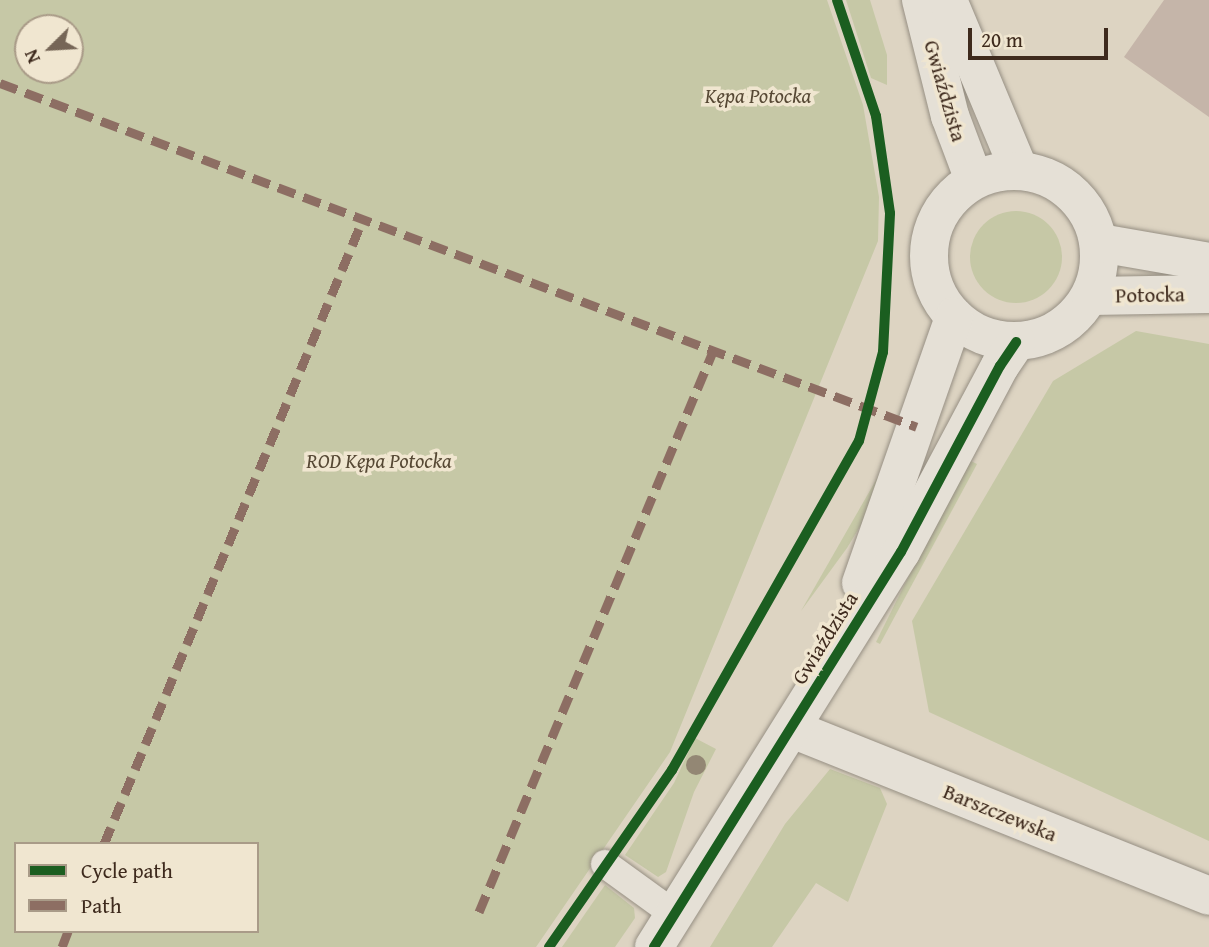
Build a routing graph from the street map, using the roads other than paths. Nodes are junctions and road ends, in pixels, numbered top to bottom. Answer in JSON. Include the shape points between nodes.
{"nodes":[{"id":1,"x":921,"y":0,"type":"edge"},
{"id":2,"x":948,"y":0,"type":"edge"},
{"id":3,"x":1019,"y":170,"type":"junction"},
{"id":4,"x":974,"y":180,"type":"junction"},
{"id":5,"x":1100,"y":243,"type":"junction"},
{"id":6,"x":1209,"y":262,"type":"edge"},
{"id":7,"x":1209,"y":294,"type":"edge"},
{"id":8,"x":1091,"y":296,"type":"junction"},
{"id":9,"x":954,"y":317,"type":"junction"},
{"id":10,"x":1016,"y":342,"type":"junction"},
{"id":11,"x":830,"y":665,"type":"junction"},
{"id":12,"x":792,"y":729,"type":"junction"},
{"id":13,"x":606,"y":864,"type":"dead end"},
{"id":14,"x":1209,"y":896,"type":"edge"},
{"id":15,"x":674,"y":914,"type":"junction"},
{"id":16,"x":654,"y":947,"type":"edge"}],
"edges":[{"from":1,"to":4,"type":"street","name":"Gwiaździsta","via":[[950,116]]},
{"from":2,"to":3,"type":"street","name":"Gwiaździsta"},
{"from":3,"to":4,"type":"street"},
{"from":3,"to":5,"type":"street","via":[[1057,181],[1085,207]]},
{"from":4,"to":9,"type":"street","via":[[945,205],[930,240],[929,268],[938,295]]},
{"from":5,"to":6,"type":"street","name":"Potocka"},
{"from":5,"to":8,"type":"street","via":[[1099,271]]},
{"from":7,"to":8,"type":"street","name":"Potocka"},
{"from":8,"to":10,"type":"street","via":[[1052,334]]},
{"from":9,"to":10,"type":"street","via":[[983,336]]},
{"from":9,"to":11,"type":"street","name":"Gwiaździsta"},
{"from":10,"to":11,"type":"street","name":"Gwiaździsta","via":[[901,552]]},
{"from":11,"to":12,"type":"street","name":"Gwiaździsta"},
{"from":12,"to":14,"type":"street","name":"Barszczewska"},
{"from":12,"to":15,"type":"street","name":"Gwiaździsta"},
{"from":13,"to":15,"type":"lane"},
{"from":15,"to":16,"type":"street","name":"Gwiaździsta"}]}
